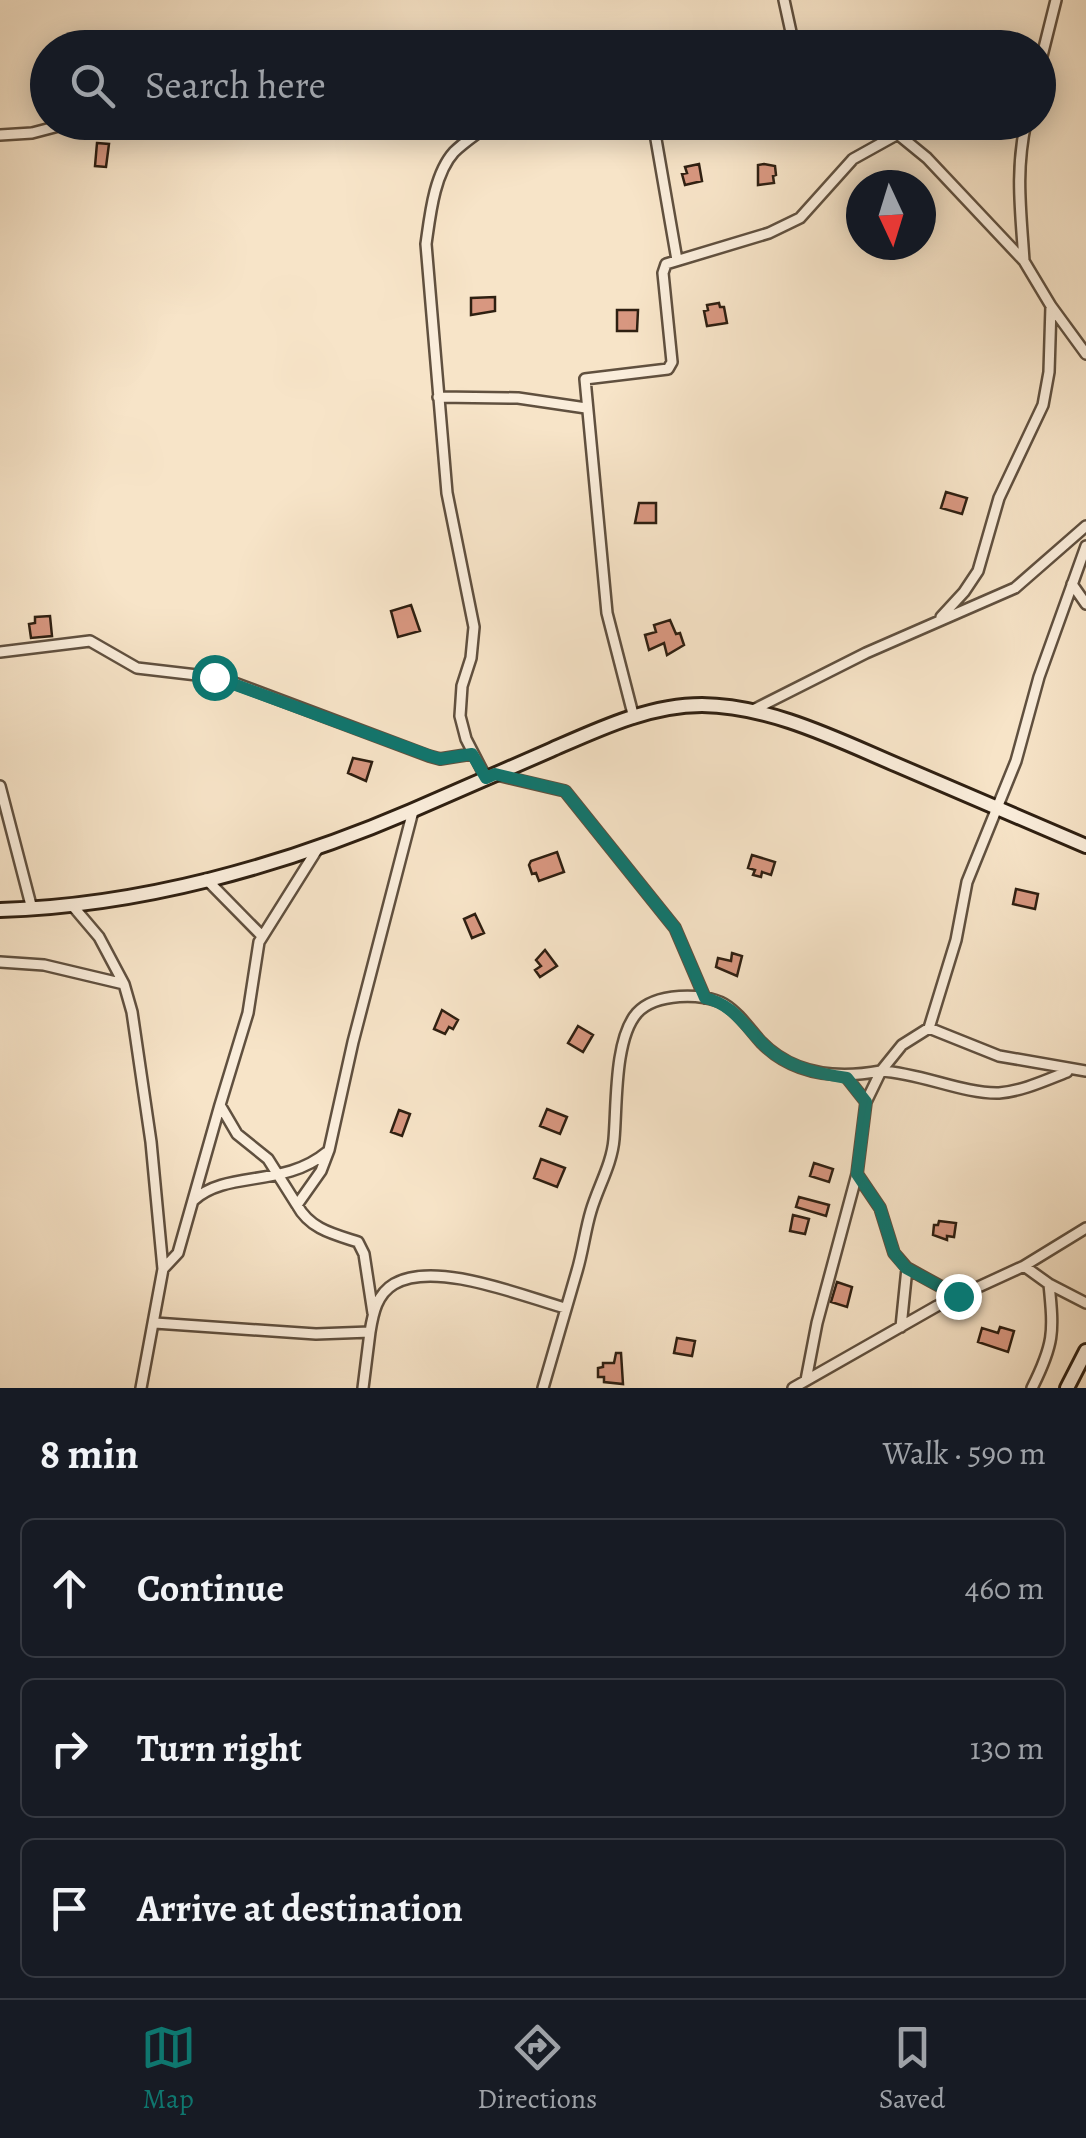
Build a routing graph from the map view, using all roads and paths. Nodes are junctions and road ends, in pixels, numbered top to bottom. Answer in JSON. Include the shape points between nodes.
{"nodes":[{"id":1,"x":784,"y":0,"type":"edge"},
{"id":2,"x":1056,"y":0,"type":"edge"},
{"id":3,"x":791,"y":30,"type":"edge"},
{"id":4,"x":1048,"y":30,"type":"edge"},
{"id":5,"x":30,"y":132,"type":"edge"},
{"id":6,"x":0,"y":135,"type":"edge"},
{"id":7,"x":470,"y":140,"type":"edge"},
{"id":8,"x":656,"y":140,"type":"edge"},
{"id":9,"x":887,"y":140,"type":"edge"},
{"id":10,"x":905,"y":140,"type":"edge"},
{"id":11,"x":1022,"y":140,"type":"edge"},
{"id":12,"x":677,"y":260,"type":"junction"},
{"id":13,"x":1024,"y":261,"type":"junction"},
{"id":14,"x":1051,"y":306,"type":"junction"},
{"id":15,"x":1086,"y":354,"type":"edge"},
{"id":16,"x":438,"y":398,"type":"junction"},
{"id":17,"x":586,"y":408,"type":"junction"},
{"id":18,"x":1086,"y":526,"type":"edge"},
{"id":19,"x":1086,"y":546,"type":"edge"},
{"id":20,"x":1072,"y":584,"type":"junction"},
{"id":21,"x":1086,"y":604,"type":"edge"},
{"id":22,"x":939,"y":619,"type":"junction"},
{"id":23,"x":0,"y":652,"type":"edge"},
{"id":24,"x":751,"y":711,"type":"junction"},
{"id":25,"x":634,"y":718,"type":"junction"},
{"id":26,"x":472,"y":754,"type":"junction"},
{"id":27,"x":490,"y":776,"type":"junction"},
{"id":28,"x":0,"y":786,"type":"edge"},
{"id":29,"x":996,"y":807,"type":"junction"},
{"id":30,"x":413,"y":810,"type":"junction"},
{"id":31,"x":1086,"y":846,"type":"edge"},
{"id":32,"x":318,"y":848,"type":"junction"},
{"id":33,"x":206,"y":879,"type":"junction"},
{"id":34,"x":71,"y":904,"type":"junction"},
{"id":35,"x":32,"y":909,"type":"junction"},
{"id":36,"x":0,"y":910,"type":"edge"},
{"id":37,"x":262,"y":936,"type":"junction"},
{"id":38,"x":0,"y":962,"type":"edge"},
{"id":39,"x":124,"y":984,"type":"junction"},
{"id":40,"x":705,"y":998,"type":"junction"},
{"id":41,"x":929,"y":1028,"type":"junction"},
{"id":42,"x":1070,"y":1070,"type":"junction"},
{"id":43,"x":1086,"y":1071,"type":"edge"},
{"id":44,"x":882,"y":1072,"type":"junction"},
{"id":45,"x":847,"y":1078,"type":"junction"},
{"id":46,"x":866,"y":1102,"type":"junction"},
{"id":47,"x":220,"y":1105,"type":"junction"},
{"id":48,"x":330,"y":1150,"type":"junction"},
{"id":49,"x":857,"y":1174,"type":"junction"},
{"id":50,"x":280,"y":1176,"type":"junction"},
{"id":51,"x":191,"y":1203,"type":"junction"},
{"id":52,"x":297,"y":1206,"type":"junction"},
{"id":53,"x":1086,"y":1228,"type":"edge"},
{"id":54,"x":1024,"y":1266,"type":"junction"},
{"id":55,"x":906,"y":1268,"type":"junction"},
{"id":56,"x":163,"y":1269,"type":"junction"},
{"id":57,"x":1049,"y":1284,"type":"junction"},
{"id":58,"x":958,"y":1296,"type":"junction"},
{"id":59,"x":1086,"y":1303,"type":"edge"},
{"id":60,"x":565,"y":1308,"type":"junction"},
{"id":61,"x":373,"y":1314,"type":"junction"},
{"id":62,"x":154,"y":1323,"type":"junction"},
{"id":63,"x":901,"y":1327,"type":"junction"},
{"id":64,"x":370,"y":1332,"type":"junction"},
{"id":65,"x":1086,"y":1351,"type":"edge"},
{"id":66,"x":806,"y":1381,"type":"junction"},
{"id":67,"x":141,"y":1388,"type":"edge"},
{"id":68,"x":363,"y":1388,"type":"edge"},
{"id":69,"x":543,"y":1388,"type":"edge"},
{"id":70,"x":793,"y":1388,"type":"edge"},
{"id":71,"x":1032,"y":1388,"type":"edge"},
{"id":72,"x":1067,"y":1388,"type":"edge"}],
"edges":[{"from":1,"to":3,"type":"street"},
{"from":2,"to":4,"type":"street"},
{"from":5,"to":6,"type":"street"},
{"from":7,"to":16,"type":"street","via":[[442,173],[426,244]]},
{"from":8,"to":12,"type":"street"},
{"from":9,"to":12,"type":"street","via":[[853,159],[800,218]]},
{"from":10,"to":13,"type":"street"},
{"from":11,"to":13,"type":"street","via":[[1017,184]]},
{"from":12,"to":17,"type":"street","via":[[663,267],[670,367],[588,377]]},
{"from":13,"to":14,"type":"street"},
{"from":14,"to":15,"type":"street"},
{"from":14,"to":22,"type":"street","via":[[1043,406],[999,498],[978,571]]},
{"from":16,"to":17,"type":"street","via":[[518,398]]},
{"from":16,"to":26,"type":"street","via":[[447,493],[474,627],[460,716]]},
{"from":17,"to":25,"type":"street","via":[[607,613]]},
{"from":18,"to":22,"type":"street","via":[[1015,588]]},
{"from":19,"to":20,"type":"street"},
{"from":20,"to":21,"type":"street"},
{"from":20,"to":29,"type":"street"},
{"from":22,"to":24,"type":"street"},
{"from":23,"to":26,"type":"street","via":[[90,641],[136,668],[232,682],[440,759]]},
{"from":24,"to":25,"type":"street","via":[[704,705]]},
{"from":24,"to":29,"type":"street","via":[[806,727]]},
{"from":25,"to":27,"type":"street"},
{"from":26,"to":27,"type":"street"},
{"from":27,"to":30,"type":"street"},
{"from":27,"to":40,"type":"street","via":[[565,791],[675,928]]},
{"from":28,"to":35,"type":"street"},
{"from":29,"to":31,"type":"street"},
{"from":29,"to":41,"type":"street","via":[[967,882]]},
{"from":30,"to":32,"type":"street"},
{"from":30,"to":48,"type":"street"},
{"from":32,"to":33,"type":"street"},
{"from":32,"to":37,"type":"street"},
{"from":33,"to":34,"type":"street"},
{"from":33,"to":37,"type":"street"},
{"from":34,"to":35,"type":"street"},
{"from":34,"to":39,"type":"street","via":[[99,937]]},
{"from":35,"to":36,"type":"street"},
{"from":37,"to":47,"type":"street"},
{"from":38,"to":39,"type":"street"},
{"from":39,"to":56,"type":"street","via":[[153,1158]]},
{"from":40,"to":45,"type":"street","via":[[728,1006],[784,1061]]},
{"from":40,"to":60,"type":"street","via":[[656,1001],[632,1022],[616,1080],[612,1151]]},
{"from":41,"to":42,"type":"street","via":[[999,1056]]},
{"from":41,"to":44,"type":"street","via":[[902,1045]]},
{"from":42,"to":43,"type":"street"},
{"from":42,"to":44,"type":"street","via":[[998,1093]]},
{"from":44,"to":45,"type":"street"},
{"from":44,"to":46,"type":"street"},
{"from":45,"to":46,"type":"street"},
{"from":46,"to":49,"type":"street"},
{"from":47,"to":50,"type":"street","via":[[237,1134]]},
{"from":47,"to":51,"type":"street"},
{"from":48,"to":50,"type":"street"},
{"from":48,"to":52,"type":"street"},
{"from":49,"to":55,"type":"street"},
{"from":49,"to":66,"type":"street"},
{"from":50,"to":51,"type":"street","via":[[217,1186]]},
{"from":50,"to":52,"type":"street"},
{"from":51,"to":56,"type":"street","via":[[178,1253]]},
{"from":52,"to":61,"type":"street","via":[[316,1227],[358,1242]]},
{"from":53,"to":54,"type":"street"},
{"from":54,"to":57,"type":"street"},
{"from":54,"to":58,"type":"street"},
{"from":55,"to":58,"type":"street"},
{"from":55,"to":63,"type":"street"},
{"from":56,"to":62,"type":"street"},
{"from":57,"to":59,"type":"street"},
{"from":57,"to":71,"type":"street","via":[[1053,1336]]},
{"from":58,"to":63,"type":"street"},
{"from":60,"to":61,"type":"street","via":[[433,1276],[394,1284]]},
{"from":60,"to":69,"type":"street"},
{"from":61,"to":64,"type":"street"},
{"from":62,"to":64,"type":"street"},
{"from":62,"to":67,"type":"street"},
{"from":63,"to":66,"type":"street"},
{"from":64,"to":68,"type":"street"},
{"from":65,"to":72,"type":"street"},
{"from":66,"to":70,"type":"street"}]}
